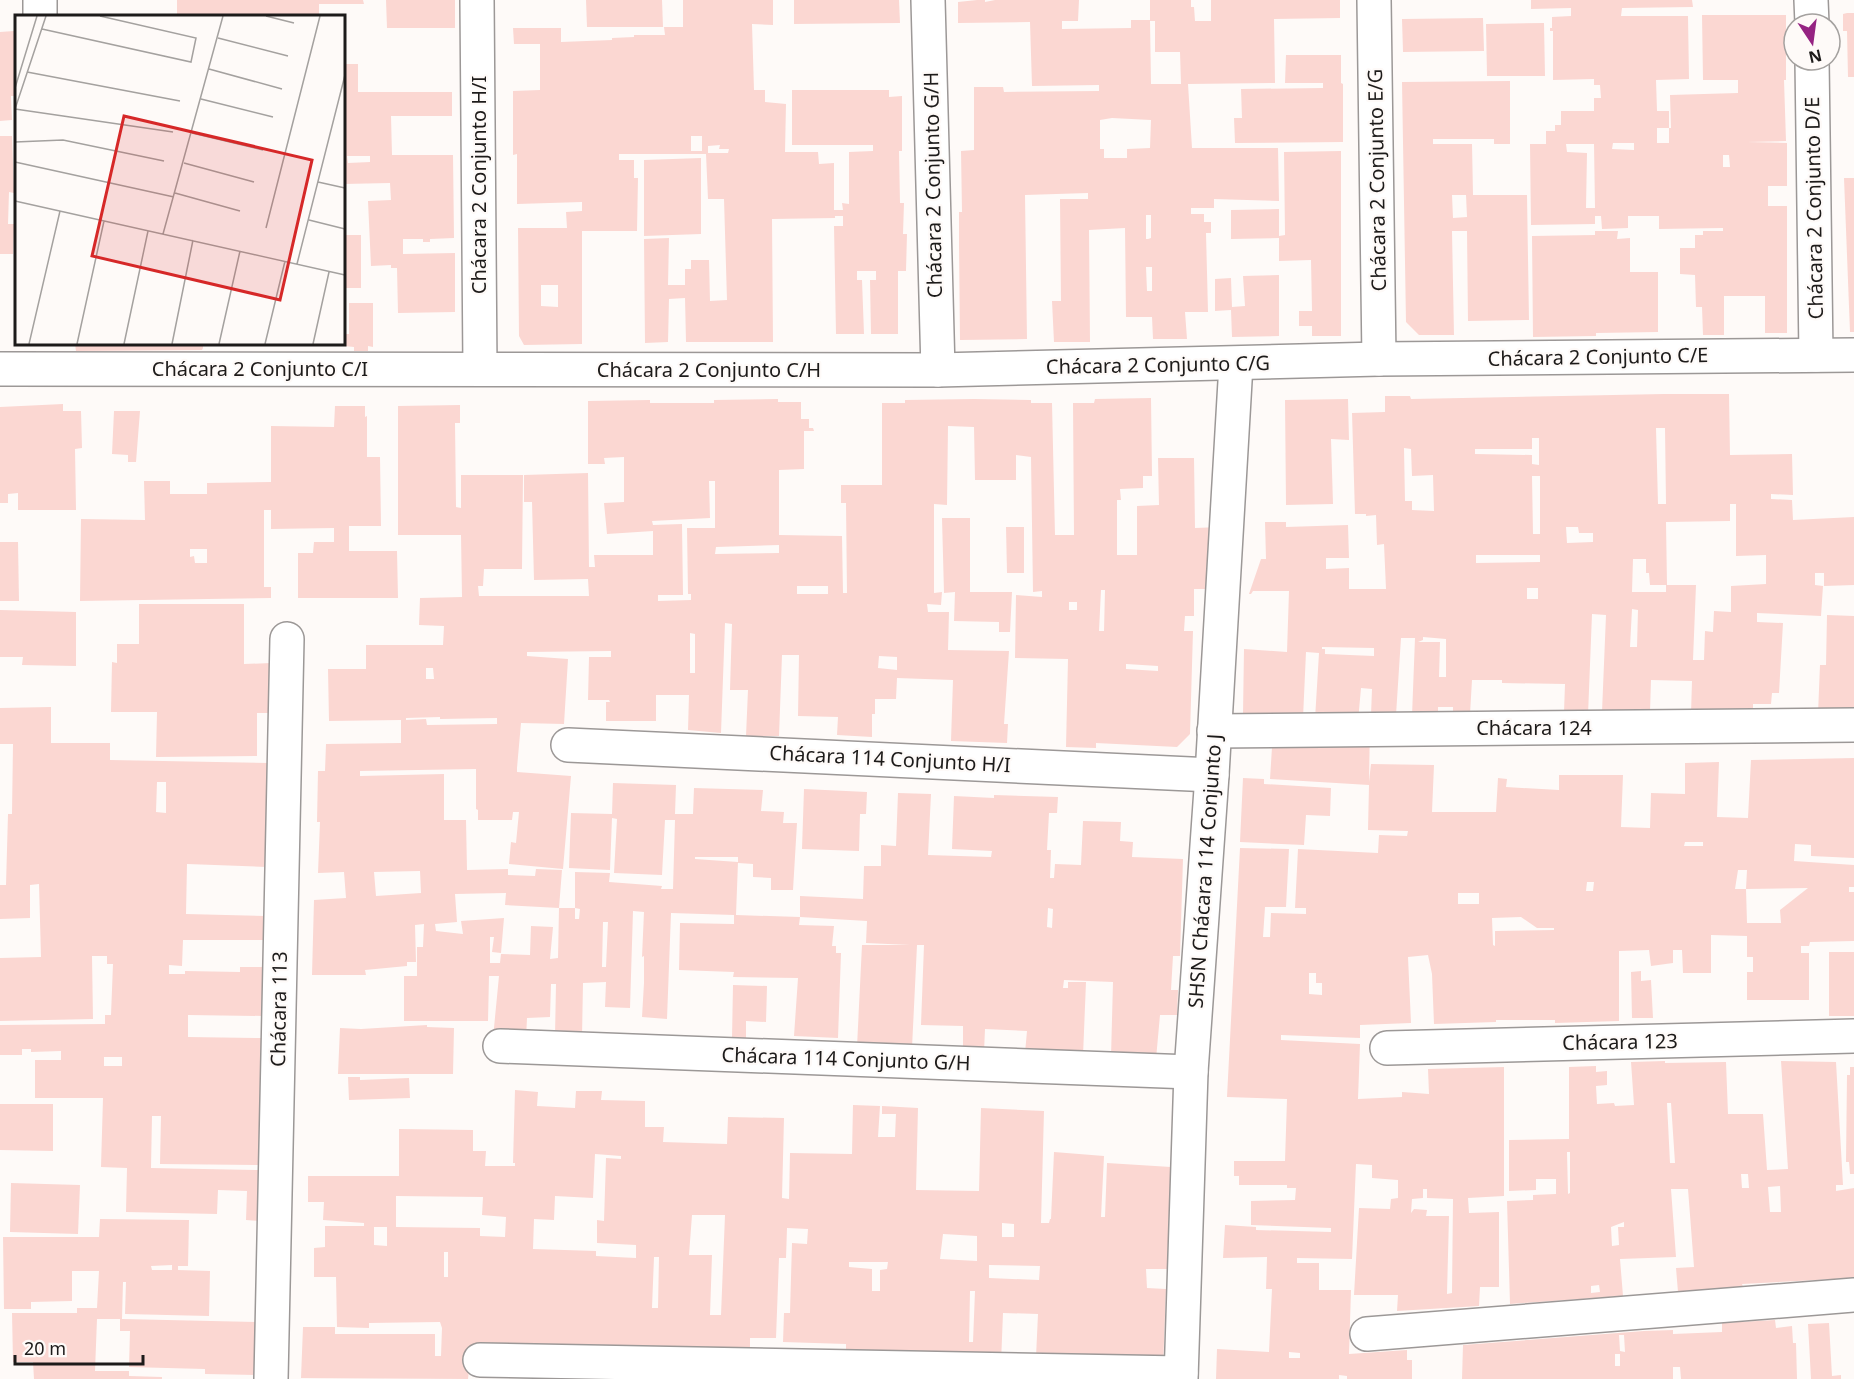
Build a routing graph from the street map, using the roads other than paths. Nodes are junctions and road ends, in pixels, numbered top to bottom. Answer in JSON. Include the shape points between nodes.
{"nodes":[{"id":1,"x":477,"y":0,"type":"edge"},
{"id":2,"x":928,"y":0,"type":"edge"},
{"id":3,"x":1374,"y":0,"type":"edge"},
{"id":4,"x":1812,"y":72,"type":"edge"},
{"id":5,"x":1816,"y":355,"type":"junction"},
{"id":6,"x":1854,"y":355,"type":"edge"},
{"id":7,"x":40,"y":356,"type":"edge"},
{"id":8,"x":1379,"y":359,"type":"junction"},
{"id":9,"x":1236,"y":364,"type":"junction"},
{"id":10,"x":0,"y":369,"type":"edge"},
{"id":11,"x":480,"y":369,"type":"junction"},
{"id":12,"x":938,"y":370,"type":"junction"},
{"id":13,"x":287,"y":639,"type":"dead end"},
{"id":14,"x":1854,"y":726,"type":"edge"},
{"id":15,"x":1215,"y":731,"type":"junction"},
{"id":16,"x":568,"y":745,"type":"dead end"},
{"id":17,"x":1212,"y":775,"type":"junction"},
{"id":18,"x":1854,"y":1036,"type":"edge"},
{"id":19,"x":500,"y":1046,"type":"dead end"},
{"id":20,"x":1387,"y":1048,"type":"dead end"},
{"id":21,"x":1191,"y":1072,"type":"junction"},
{"id":22,"x":1854,"y":1295,"type":"edge"},
{"id":23,"x":1367,"y":1334,"type":"dead end"},
{"id":24,"x":480,"y":1360,"type":"dead end"},
{"id":25,"x":1181,"y":1376,"type":"edge"},
{"id":26,"x":271,"y":1379,"type":"edge"}],
"edges":[{"from":1,"to":11,"type":"street","name":"Chácara 2 Conjunto H/I"},
{"from":2,"to":12,"type":"street","name":"Chácara 2 Conjunto G/H"},
{"from":3,"to":8,"type":"street","name":"Chácara 2 Conjunto E/G"},
{"from":4,"to":5,"type":"street","name":"Chácara 2 Conjunto D/E"},
{"from":5,"to":6,"type":"street","name":"Chácara 2 Conjunto C/E"},
{"from":5,"to":8,"type":"street","name":"Chácara 2 Conjunto C/E"},
{"from":7,"to":10,"type":"street","name":"Chácara 2 Conjunto C/I"},
{"from":7,"to":11,"type":"street","name":"Chácara 2 Conjunto C/I"},
{"from":8,"to":9,"type":"street","name":"Chácara 2 Conjunto C/G"},
{"from":9,"to":12,"type":"street","name":"Chácara 2 Conjunto C/G"},
{"from":9,"to":15,"type":"street","name":"SHSN Chácara 114 Conjunto J"},
{"from":11,"to":12,"type":"street","name":"Chácara 2 Conjunto C/H"},
{"from":13,"to":26,"type":"street","name":"Chácara 113"},
{"from":14,"to":15,"type":"street","name":"Chácara 124"},
{"from":15,"to":17,"type":"street","name":"SHSN Chácara 114 Conjunto J"},
{"from":16,"to":17,"type":"street","name":"Chácara 114 Conjunto H/I"},
{"from":17,"to":21,"type":"street","name":"SHSN Chácara 114 Conjunto J"},
{"from":18,"to":20,"type":"street","name":"Chácara 123"},
{"from":19,"to":21,"type":"street","name":"Chácara 114 Conjunto G/H"},
{"from":21,"to":25,"type":"street","name":"SHSN Chácara 114 Conjunto J"},
{"from":22,"to":23,"type":"street"},
{"from":24,"to":25,"type":"street"}]}
